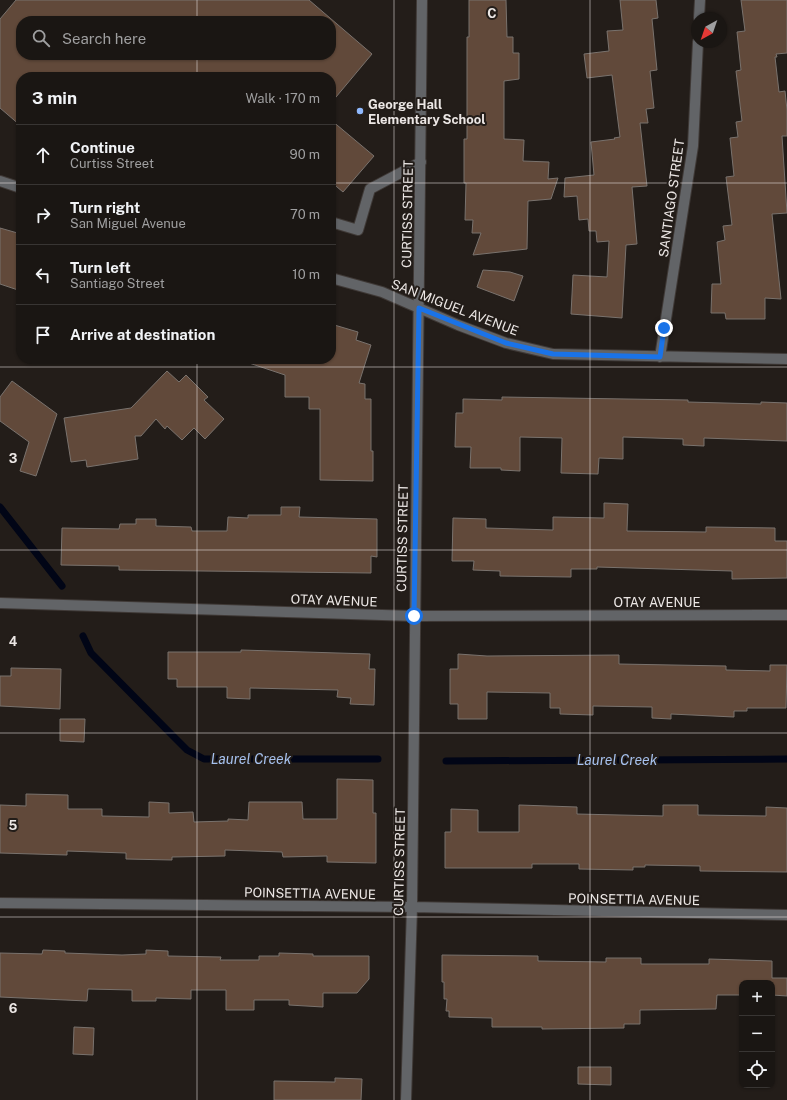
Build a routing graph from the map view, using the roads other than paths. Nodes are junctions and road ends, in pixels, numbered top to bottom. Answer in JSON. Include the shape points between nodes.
{"nodes":[{"id":1,"x":422,"y":0,"type":"edge"},
{"id":2,"x":700,"y":0,"type":"edge"},
{"id":3,"x":699,"y":12,"type":"edge"},
{"id":4,"x":698,"y":48,"type":"edge"},
{"id":5,"x":421,"y":162,"type":"junction"},
{"id":6,"x":0,"y":181,"type":"edge"},
{"id":7,"x":16,"y":186,"type":"edge"},
{"id":8,"x":336,"y":223,"type":"edge"},
{"id":9,"x":336,"y":279,"type":"edge"},
{"id":10,"x":419,"y":308,"type":"junction"},
{"id":11,"x":660,"y":357,"type":"junction"},
{"id":12,"x":787,"y":359,"type":"edge"},
{"id":13,"x":0,"y":603,"type":"edge"},
{"id":14,"x":787,"y":615,"type":"edge"},
{"id":15,"x":414,"y":616,"type":"junction"},
{"id":16,"x":0,"y":903,"type":"edge"},
{"id":17,"x":412,"y":907,"type":"junction"},
{"id":18,"x":787,"y":914,"type":"edge"},
{"id":19,"x":406,"y":1100,"type":"edge"}],
"edges":[{"from":1,"to":5,"type":"street","name":"CURTISS STREET"},
{"from":2,"to":3,"type":"street"},
{"from":4,"to":11,"type":"street","name":"SANTIAGO STREET","via":[[693,146]]},
{"from":5,"to":8,"type":"street","via":[[370,189],[358,230]]},
{"from":5,"to":10,"type":"street","name":"CURTISS STREET"},
{"from":6,"to":7,"type":"street"},
{"from":9,"to":10,"type":"street","name":"SAN MIGUEL AVENUE","via":[[382,292]]},
{"from":10,"to":11,"type":"street","name":"SAN MIGUEL AVENUE","via":[[506,343],[553,354]]},
{"from":10,"to":15,"type":"street","name":"CURTISS STREET"},
{"from":11,"to":12,"type":"street","name":"SAN MIGUEL AVENUE"},
{"from":13,"to":15,"type":"street","name":"OTAY AVENUE"},
{"from":14,"to":15,"type":"street","name":"OTAY AVENUE"},
{"from":15,"to":17,"type":"street","name":"CURTISS STREET"},
{"from":16,"to":17,"type":"street","name":"POINSETTIA AVENUE"},
{"from":17,"to":18,"type":"street","name":"POINSETTIA AVENUE"},
{"from":17,"to":19,"type":"street","name":"CURTISS STREET"}]}
